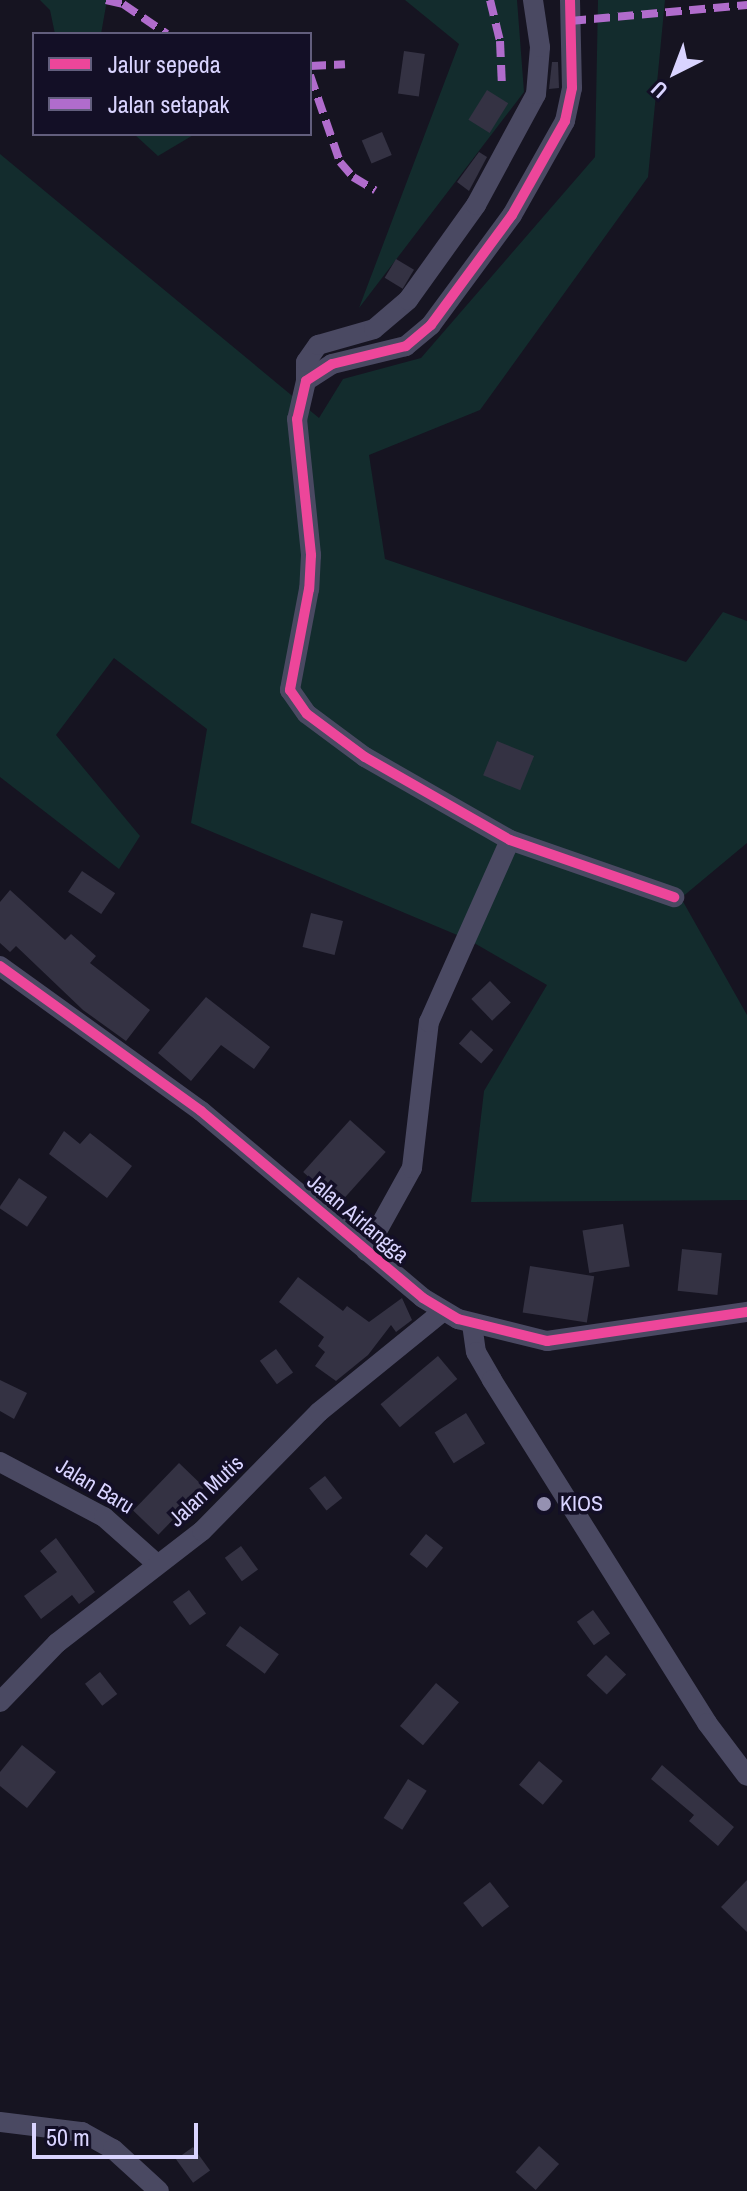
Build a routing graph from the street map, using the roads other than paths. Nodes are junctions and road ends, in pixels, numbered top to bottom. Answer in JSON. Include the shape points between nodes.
{"nodes":[{"id":1,"x":533,"y":0,"type":"edge"},
{"id":2,"x":570,"y":0,"type":"edge"},
{"id":3,"x":306,"y":381,"type":"junction"},
{"id":4,"x":510,"y":840,"type":"junction"},
{"id":5,"x":674,"y":897,"type":"dead end"},
{"id":6,"x":0,"y":966,"type":"edge"},
{"id":7,"x":366,"y":1251,"type":"junction"},
{"id":8,"x":442,"y":1312,"type":"junction"},
{"id":9,"x":747,"y":1312,"type":"edge"},
{"id":10,"x":472,"y":1324,"type":"junction"},
{"id":11,"x":0,"y":1462,"type":"edge"},
{"id":12,"x":157,"y":1564,"type":"junction"},
{"id":13,"x":0,"y":1702,"type":"edge"},
{"id":14,"x":747,"y":1776,"type":"edge"},
{"id":15,"x":0,"y":2122,"type":"edge"},
{"id":16,"x":159,"y":2191,"type":"edge"}],
"edges":[{"from":1,"to":3,"type":"street","via":[[540,47],[536,94],[476,205],[408,300],[374,329],[318,345],[306,362]]},
{"from":2,"to":3,"type":"street","via":[[572,88],[565,121],[512,215],[431,325],[406,346],[332,364]]},
{"from":3,"to":4,"type":"street","via":[[297,419],[311,555],[291,674],[295,701],[365,757]]},
{"from":4,"to":5,"type":"street"},
{"from":4,"to":7,"type":"street","via":[[429,1022],[412,1168]]},
{"from":6,"to":7,"type":"street","name":"Jalan Airlangga","via":[[201,1111]]},
{"from":7,"to":8,"type":"street","name":"Jalan Airlangga"},
{"from":8,"to":10,"type":"street","name":"Jalan Airlangga"},
{"from":8,"to":12,"type":"street","name":"Jalan Mutis","via":[[319,1412],[202,1531]]},
{"from":9,"to":10,"type":"street","name":"Jalan Airlangga","via":[[547,1341]]},
{"from":10,"to":14,"type":"street","via":[[476,1352],[492,1380],[707,1723]]},
{"from":11,"to":12,"type":"street","name":"Jalan Baru","via":[[104,1517]]},
{"from":12,"to":13,"type":"street","name":"Jalan Mutis","via":[[57,1643]]},
{"from":15,"to":16,"type":"street","via":[[82,2132],[113,2149]]}]}
